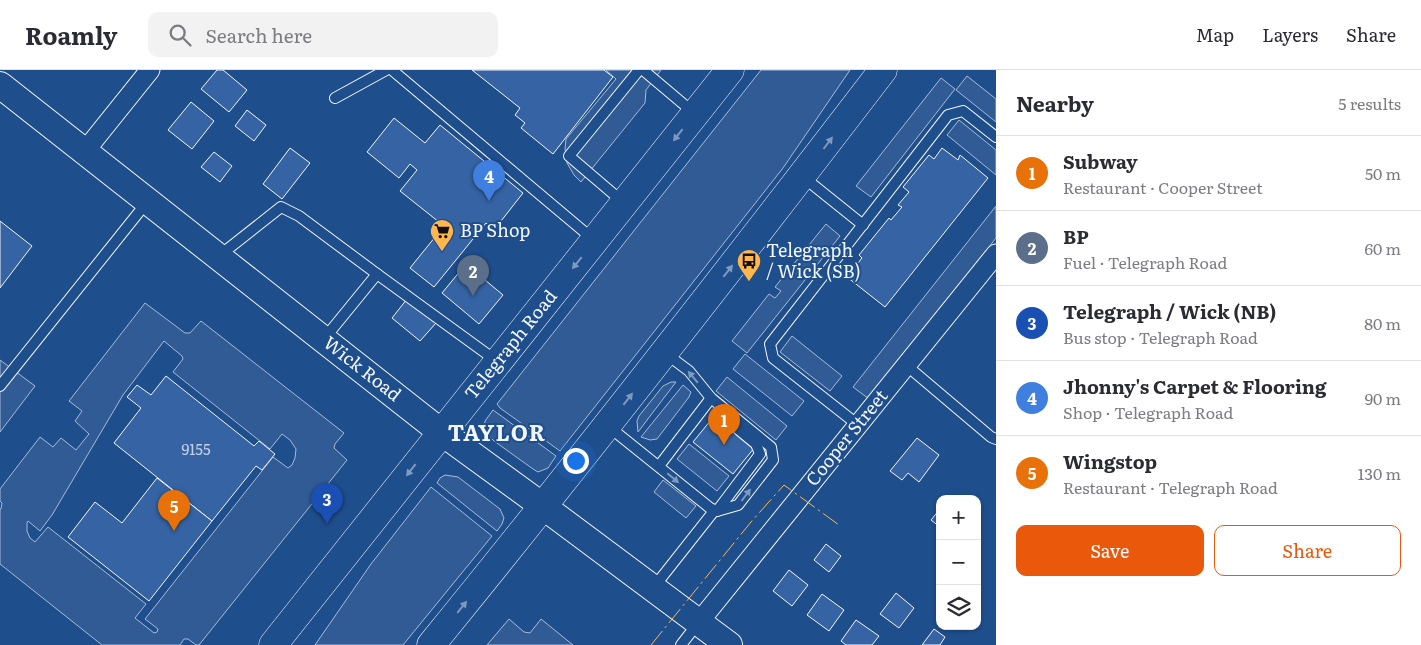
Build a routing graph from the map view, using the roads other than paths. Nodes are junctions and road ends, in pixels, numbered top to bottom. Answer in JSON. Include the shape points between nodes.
{"nodes":[{"id":1,"x":150,"y":70,"type":"edge"},
{"id":2,"x":386,"y":70,"type":"edge"},
{"id":3,"x":392,"y":70,"type":"edge"},
{"id":4,"x":639,"y":70,"type":"edge"},
{"id":5,"x":643,"y":70,"type":"edge"},
{"id":6,"x":872,"y":70,"type":"edge"},
{"id":7,"x":883,"y":70,"type":"edge"},
{"id":8,"x":724,"y":72,"type":"edge"},
{"id":9,"x":0,"y":85,"type":"edge"},
{"id":10,"x":335,"y":98,"type":"dead end"},
{"id":11,"x":860,"y":100,"type":"junction"},
{"id":12,"x":695,"y":114,"type":"junction"},
{"id":13,"x":996,"y":137,"type":"edge"},
{"id":14,"x":85,"y":151,"type":"junction"},
{"id":15,"x":802,"y":176,"type":"junction"},
{"id":16,"x":148,"y":201,"type":"junction"},
{"id":17,"x":624,"y":203,"type":"junction"},
{"id":18,"x":863,"y":225,"type":"junction"},
{"id":19,"x":594,"y":240,"type":"junction"},
{"id":20,"x":219,"y":256,"type":"junction"},
{"id":21,"x":992,"y":266,"type":"edge"},
{"id":22,"x":376,"y":274,"type":"junction"},
{"id":23,"x":324,"y":339,"type":"junction"},
{"id":24,"x":665,"y":352,"type":"junction"},
{"id":25,"x":498,"y":362,"type":"junction"},
{"id":26,"x":906,"y":365,"type":"junction"},
{"id":27,"x":0,"y":386,"type":"edge"},
{"id":28,"x":713,"y":400,"type":"junction"},
{"id":29,"x":608,"y":425,"type":"junction"},
{"id":30,"x":858,"y":425,"type":"junction"},
{"id":31,"x":441,"y":432,"type":"junction"},
{"id":32,"x":996,"y":439,"type":"edge"},
{"id":33,"x":659,"y":466,"type":"junction"},
{"id":34,"x":544,"y":507,"type":"junction"},
{"id":35,"x":716,"y":511,"type":"junction"},
{"id":36,"x":332,"y":571,"type":"junction"},
{"id":37,"x":654,"y":588,"type":"junction"},
{"id":38,"x":698,"y":622,"type":"junction"},
{"id":39,"x":273,"y":645,"type":"edge"},
{"id":40,"x":299,"y":645,"type":"edge"},
{"id":41,"x":431,"y":645,"type":"edge"},
{"id":42,"x":681,"y":645,"type":"edge"},
{"id":43,"x":729,"y":645,"type":"edge"}],
"edges":[{"from":1,"to":14,"type":"street"},
{"from":2,"to":10,"type":"lane"},
{"from":3,"to":19,"type":"lane"},
{"from":4,"to":17,"type":"lane","via":[[569,156]]},
{"from":5,"to":12,"type":"lane"},
{"from":6,"to":11,"type":"main road"},
{"from":7,"to":11,"type":"main road"},
{"from":8,"to":12,"type":"main road","name":"Telegraph Road"},
{"from":9,"to":14,"type":"street","name":"Wick Road"},
{"from":15,"to":11,"type":"main road","one_way":true},
{"from":12,"to":17,"type":"main road","name":"Telegraph Road","one_way":true},
{"from":13,"to":18,"type":"lane","via":[[963,111],[948,115]]},
{"from":14,"to":16,"type":"street","name":"Wick Road"},
{"from":15,"to":18,"type":"lane"},
{"from":24,"to":15,"type":"main road","one_way":true},
{"from":16,"to":20,"type":"street","name":"Wick Road"},
{"from":16,"to":27,"type":"lane"},
{"from":17,"to":19,"type":"main road","name":"Telegraph Road"},
{"from":18,"to":30,"type":"lane","via":[[770,344],[774,358]]},
{"from":19,"to":25,"type":"main road","name":"Telegraph Road","one_way":true},
{"from":20,"to":22,"type":"lane","via":[[280,207],[300,216]]},
{"from":20,"to":23,"type":"street","name":"Wick Road"},
{"from":21,"to":26,"type":"street","name":"Cooper Street"},
{"from":22,"to":23,"type":"lane"},
{"from":22,"to":25,"type":"lane"},
{"from":23,"to":31,"type":"street","name":"Wick Road"},
{"from":28,"to":24,"type":"lane","one_way":true,"via":[[689,371]]},
{"from":29,"to":24,"type":"main road","one_way":true},
{"from":25,"to":31,"type":"main road","name":"Telegraph Road"},
{"from":26,"to":30,"type":"street","name":"Cooper Street"},
{"from":26,"to":32,"type":"lane"},
{"from":28,"to":33,"type":"lane"},
{"from":35,"to":28,"type":"lane","one_way":true,"via":[[738,505],[773,460],[771,447]]},
{"from":29,"to":33,"type":"lane"},
{"from":29,"to":34,"type":"main road"},
{"from":30,"to":38,"type":"street","name":"Cooper Street"},
{"from":31,"to":34,"type":"street","name":"Wick Road"},
{"from":31,"to":36,"type":"main road","name":"Telegraph Road","one_way":true},
{"from":33,"to":35,"type":"lane","one_way":true},
{"from":34,"to":37,"type":"street","name":"Wick Road"},
{"from":41,"to":34,"type":"main road","one_way":true},
{"from":35,"to":37,"type":"lane"},
{"from":36,"to":39,"type":"main road","name":"Telegraph Road"},
{"from":36,"to":40,"type":"main road"},
{"from":37,"to":38,"type":"street","name":"Wick Road"},
{"from":38,"to":42,"type":"lane"},
{"from":38,"to":43,"type":"street","name":"Wick Road"}]}
